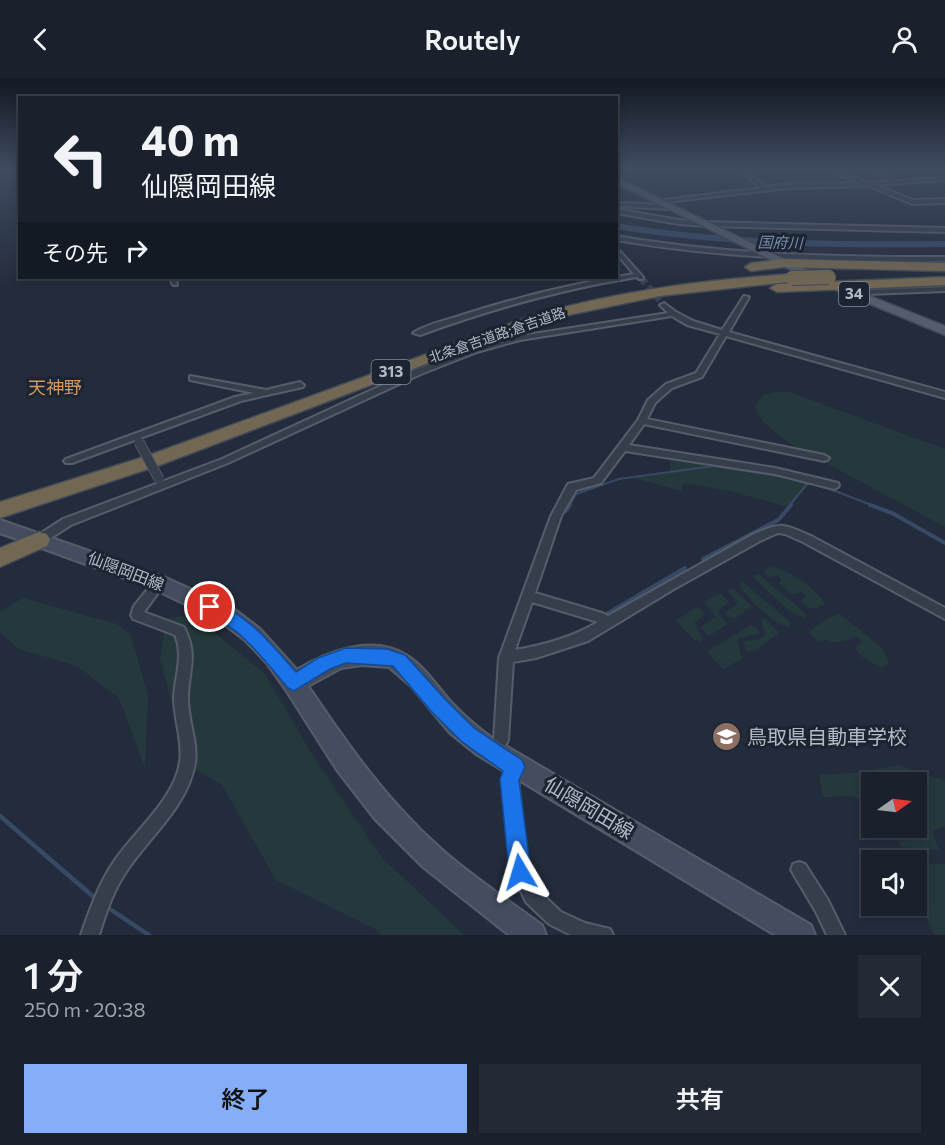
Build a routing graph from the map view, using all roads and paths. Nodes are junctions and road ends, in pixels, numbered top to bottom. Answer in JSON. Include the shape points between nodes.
{"nodes":[{"id":1,"x":673,"y":208,"type":"edge"},
{"id":2,"x":618,"y":211,"type":"edge"},
{"id":3,"x":708,"y":225,"type":"junction"},
{"id":4,"x":945,"y":230,"type":"edge"},
{"id":5,"x":618,"y":240,"type":"edge"},
{"id":6,"x":618,"y":251,"type":"edge"},
{"id":7,"x":767,"y":255,"type":"junction"},
{"id":8,"x":945,"y":259,"type":"edge"},
{"id":9,"x":945,"y":267,"type":"edge"},
{"id":10,"x":788,"y":272,"type":"junction"},
{"id":11,"x":945,"y":273,"type":"edge"},
{"id":12,"x":823,"y":275,"type":"junction"},
{"id":13,"x":945,"y":280,"type":"edge"},
{"id":14,"x":945,"y":289,"type":"edge"},
{"id":15,"x":867,"y":292,"type":"junction"},
{"id":16,"x":746,"y":297,"type":"dead end"},
{"id":17,"x":664,"y":305,"type":"tunnel mouth"},
{"id":18,"x":673,"y":314,"type":"junction"},
{"id":19,"x":499,"y":330,"type":"junction"},
{"id":20,"x":945,"y":331,"type":"edge"},
{"id":21,"x":417,"y":333,"type":"dead end"},
{"id":22,"x":723,"y":333,"type":"junction"},
{"id":23,"x":192,"y":378,"type":"dead end"},
{"id":24,"x":300,"y":385,"type":"dead end"},
{"id":25,"x":267,"y":393,"type":"junction"},
{"id":26,"x":945,"y":395,"type":"edge"},
{"id":27,"x":642,"y":421,"type":"junction"},
{"id":28,"x":138,"y":440,"type":"junction"},
{"id":29,"x":621,"y":447,"type":"junction"},
{"id":30,"x":824,"y":458,"type":"dead end"},
{"id":31,"x":69,"y":461,"type":"dead end"},
{"id":32,"x":161,"y":482,"type":"junction"},
{"id":33,"x":834,"y":485,"type":"dead end"},
{"id":34,"x":0,"y":504,"type":"edge"},
{"id":35,"x":0,"y":510,"type":"edge"},
{"id":36,"x":0,"y":526,"type":"edge"},
{"id":37,"x":39,"y":540,"type":"junction"},
{"id":38,"x":0,"y":558,"type":"edge"},
{"id":39,"x":159,"y":583,"type":"junction"},
{"id":40,"x":527,"y":595,"type":"junction"},
{"id":41,"x":945,"y":615,"type":"edge"},
{"id":42,"x":607,"y":623,"type":"junction"},
{"id":43,"x":506,"y":658,"type":"junction"},
{"id":44,"x":294,"y":683,"type":"junction"},
{"id":45,"x":495,"y":751,"type":"junction"},
{"id":46,"x":515,"y":767,"type":"junction"},
{"id":47,"x":800,"y":870,"type":"dead end"},
{"id":48,"x":90,"y":935,"type":"edge"},
{"id":49,"x":532,"y":935,"type":"edge"},
{"id":50,"x":604,"y":935,"type":"edge"},
{"id":51,"x":801,"y":935,"type":"edge"},
{"id":52,"x":836,"y":935,"type":"edge"}],
"edges":[{"from":1,"to":3,"type":"main road"},
{"from":2,"to":3,"type":"street"},
{"from":3,"to":4,"type":"street"},
{"from":3,"to":7,"type":"main road"},
{"from":5,"to":7,"type":"street","via":[[673,253],[735,258]]},
{"from":6,"to":21,"type":"street","via":[[639,277],[542,292]]},
{"from":7,"to":8,"type":"street"},
{"from":7,"to":10,"type":"main road"},
{"from":9,"to":12,"type":"highway"},
{"from":10,"to":12,"type":"highway","name":"北条倉吉道路;倉吉道路","number":"313","bridge":true},
{"from":10,"to":19,"type":"highway","name":"北条倉吉道路;倉吉道路","number":"313","via":[[645,294]]},
{"from":11,"to":12,"type":"highway","name":"北条倉吉道路;倉吉道路","number":"313"},
{"from":12,"to":15,"type":"highway"},
{"from":12,"to":19,"type":"highway","via":[[735,291],[652,299]]},
{"from":13,"to":15,"type":"highway"},
{"from":14,"to":15,"type":"street"},
{"from":15,"to":20,"type":"main road","number":"34"},
{"from":16,"to":22,"type":"street"},
{"from":17,"to":18,"type":"street"},
{"from":18,"to":22,"type":"street"},
{"from":18,"to":32,"type":"street","via":[[519,338],[474,350],[225,460]]},
{"from":19,"to":34,"type":"highway","name":"北条倉吉道路;倉吉道路","number":"313","via":[[127,464]]},
{"from":19,"to":35,"type":"highway","name":"北条倉吉道路;倉吉道路","number":"313","via":[[139,465]]},
{"from":22,"to":26,"type":"street"},
{"from":22,"to":27,"type":"street","via":[[699,375],[669,386],[651,402]]},
{"from":23,"to":25,"type":"street"},
{"from":24,"to":25,"type":"street"},
{"from":25,"to":28,"type":"street","via":[[238,399]]},
{"from":27,"to":29,"type":"street"},
{"from":27,"to":30,"type":"street"},
{"from":28,"to":31,"type":"street"},
{"from":28,"to":32,"type":"street","bridge":true},
{"from":29,"to":33,"type":"street","via":[[775,471]]},
{"from":29,"to":40,"type":"street","via":[[597,480],[572,487],[556,516]]},
{"from":32,"to":37,"type":"street","via":[[67,522]]},
{"from":36,"to":37,"type":"main road","name":"仙隠岡田線"},
{"from":37,"to":38,"type":"highway"},
{"from":37,"to":39,"type":"main road","name":"仙隠岡田線"},
{"from":39,"to":44,"type":"main road","name":"仙隠岡田線","via":[[227,615],[260,642]]},
{"from":39,"to":48,"type":"street","via":[[137,615],[180,631],[188,645],[181,702],[188,744],[187,768],[178,789],[112,879]]},
{"from":40,"to":42,"type":"street","via":[[602,618]]},
{"from":40,"to":43,"type":"street"},
{"from":41,"to":42,"type":"street","via":[[807,538],[777,529]]},
{"from":42,"to":43,"type":"street","via":[[584,637]]},
{"from":43,"to":45,"type":"street","via":[[501,740]]},
{"from":44,"to":45,"type":"main road","name":"仙隠岡田線","via":[[324,664],[346,656],[399,661],[437,705],[468,734]]},
{"from":44,"to":49,"type":"main road","name":"仙隠岡田線","via":[[345,762],[384,810],[432,858]]},
{"from":45,"to":46,"type":"main road","name":"仙隠岡田線"},
{"from":46,"to":50,"type":"street","via":[[510,779],[520,872],[532,896],[555,918],[584,932]]},
{"from":46,"to":51,"type":"main road","name":"仙隠岡田線"},
{"from":47,"to":52,"type":"street"}]}
